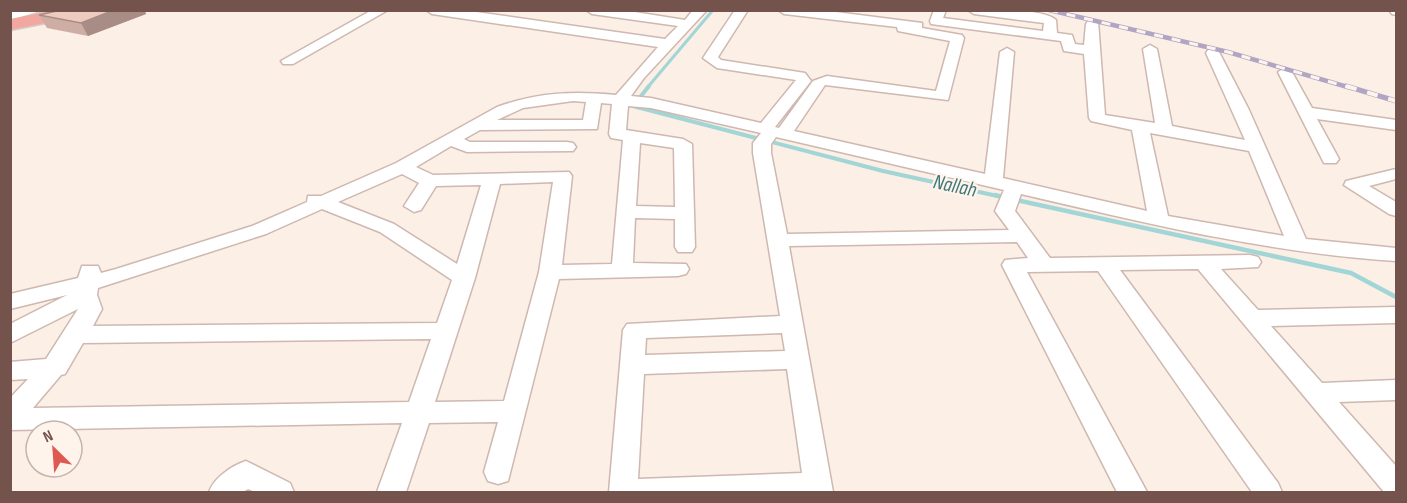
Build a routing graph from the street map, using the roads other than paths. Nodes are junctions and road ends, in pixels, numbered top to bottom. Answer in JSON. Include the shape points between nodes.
{"nodes":[{"id":1,"x":63,"y":10,"type":"edge"},
{"id":2,"x":102,"y":10,"type":"edge"},
{"id":3,"x":382,"y":10,"type":"edge"},
{"id":4,"x":432,"y":10,"type":"edge"},
{"id":5,"x":701,"y":10,"type":"edge"},
{"id":6,"x":742,"y":10,"type":"edge"},
{"id":7,"x":784,"y":10,"type":"edge"},
{"id":8,"x":974,"y":10,"type":"edge"},
{"id":9,"x":84,"y":11,"type":"edge"},
{"id":10,"x":598,"y":11,"type":"edge"},
{"id":11,"x":490,"y":14,"type":"edge"},
{"id":12,"x":938,"y":16,"type":"edge"},
{"id":13,"x":16,"y":19,"type":"edge"},
{"id":14,"x":688,"y":24,"type":"junction"},
{"id":15,"x":1093,"y":24,"type":"dead end"},
{"id":16,"x":903,"y":28,"type":"dead end"},
{"id":17,"x":582,"y":32,"type":"junction"},
{"id":18,"x":1050,"y":36,"type":"junction"},
{"id":19,"x":669,"y":44,"type":"junction"},
{"id":20,"x":1150,"y":49,"type":"dead end"},
{"id":21,"x":1091,"y":50,"type":"junction"},
{"id":22,"x":1007,"y":52,"type":"dead end"},
{"id":23,"x":1213,"y":53,"type":"dead end"},
{"id":24,"x":288,"y":61,"type":"dead end"},
{"id":25,"x":1285,"y":72,"type":"dead end"},
{"id":26,"x":812,"y":80,"type":"junction"},
{"id":27,"x":594,"y":97,"type":"junction"},
{"id":28,"x":634,"y":97,"type":"junction"},
{"id":29,"x":1305,"y":112,"type":"junction"},
{"id":30,"x":476,"y":125,"type":"junction"},
{"id":31,"x":1396,"y":125,"type":"edge"},
{"id":32,"x":1140,"y":126,"type":"junction"},
{"id":33,"x":1164,"y":130,"type":"junction"},
{"id":34,"x":773,"y":131,"type":"junction"},
{"id":35,"x":632,"y":136,"type":"junction"},
{"id":36,"x":451,"y":140,"type":"junction"},
{"id":37,"x":567,"y":147,"type":"dead end"},
{"id":38,"x":1257,"y":147,"type":"junction"},
{"id":39,"x":1330,"y":159,"type":"dead end"},
{"id":40,"x":402,"y":167,"type":"junction"},
{"id":41,"x":1396,"y":174,"type":"edge"},
{"id":42,"x":994,"y":178,"type":"junction"},
{"id":43,"x":492,"y":179,"type":"junction"},
{"id":44,"x":430,"y":181,"type":"junction"},
{"id":45,"x":1014,"y":188,"type":"junction"},
{"id":46,"x":317,"y":201,"type":"junction"},
{"id":47,"x":414,"y":206,"type":"dead end"},
{"id":48,"x":1396,"y":210,"type":"edge"},
{"id":49,"x":626,"y":212,"type":"junction"},
{"id":50,"x":684,"y":213,"type":"junction"},
{"id":51,"x":1158,"y":215,"type":"junction"},
{"id":52,"x":1023,"y":236,"type":"junction"},
{"id":53,"x":778,"y":240,"type":"junction"},
{"id":54,"x":1296,"y":240,"type":"junction"},
{"id":55,"x":1396,"y":245,"type":"edge"},
{"id":56,"x":685,"y":247,"type":"dead end"},
{"id":57,"x":1396,"y":255,"type":"edge"},
{"id":58,"x":1250,"y":262,"type":"dead end"},
{"id":59,"x":1204,"y":263,"type":"junction"},
{"id":60,"x":1104,"y":264,"type":"junction"},
{"id":61,"x":1044,"y":265,"type":"junction"},
{"id":62,"x":678,"y":268,"type":"dead end"},
{"id":63,"x":622,"y":270,"type":"junction"},
{"id":64,"x":550,"y":272,"type":"junction"},
{"id":65,"x":464,"y":278,"type":"junction"},
{"id":66,"x":88,"y":283,"type":"junction"},
{"id":67,"x":10,"y":290,"type":"edge"},
{"id":68,"x":10,"y":302,"type":"edge"},
{"id":69,"x":1396,"y":315,"type":"edge"},
{"id":70,"x":1252,"y":318,"type":"junction"},
{"id":71,"x":793,"y":324,"type":"junction"},
{"id":72,"x":446,"y":331,"type":"junction"},
{"id":73,"x":10,"y":335,"type":"edge"},
{"id":74,"x":78,"y":335,"type":"junction"},
{"id":75,"x":798,"y":360,"type":"junction"},
{"id":76,"x":632,"y":365,"type":"junction"},
{"id":77,"x":56,"y":367,"type":"junction"},
{"id":78,"x":10,"y":371,"type":"edge"},
{"id":79,"x":1396,"y":390,"type":"edge"},
{"id":80,"x":1316,"y":393,"type":"junction"},
{"id":81,"x":514,"y":411,"type":"junction"},
{"id":82,"x":421,"y":413,"type":"junction"},
{"id":83,"x":10,"y":418,"type":"edge"},
{"id":84,"x":498,"y":472,"type":"dead end"},
{"id":85,"x":1393,"y":477,"type":"edge"},
{"id":86,"x":818,"y":488,"type":"edge"},
{"id":87,"x":761,"y":490,"type":"edge"},
{"id":88,"x":223,"y":492,"type":"edge"},
{"id":89,"x":280,"y":492,"type":"edge"},
{"id":90,"x":392,"y":492,"type":"edge"},
{"id":91,"x":623,"y":492,"type":"edge"},
{"id":92,"x":1132,"y":492,"type":"edge"},
{"id":93,"x":1268,"y":492,"type":"edge"}],
"edges":[{"from":1,"to":13,"type":"highway"},
{"from":2,"to":13,"type":"street"},
{"from":3,"to":24,"type":"street"},
{"from":4,"to":11,"type":"street"},
{"from":5,"to":14,"type":"street"},
{"from":6,"to":26,"type":"street","via":[[710,58],[717,64]]},
{"from":7,"to":12,"type":"street","via":[[934,28]]},
{"from":8,"to":18,"type":"street","via":[[1050,20]]},
{"from":9,"to":13,"type":"highway"},
{"from":10,"to":14,"type":"street"},
{"from":10,"to":17,"type":"street"},
{"from":11,"to":17,"type":"street"},
{"from":12,"to":18,"type":"street"},
{"from":14,"to":19,"type":"street"},
{"from":15,"to":21,"type":"street"},
{"from":16,"to":26,"type":"street","via":[[957,38],[942,97]]},
{"from":17,"to":19,"type":"street"},
{"from":18,"to":21,"type":"street","via":[[1067,38],[1068,48]]},
{"from":19,"to":28,"type":"street"},
{"from":20,"to":33,"type":"street"},
{"from":21,"to":32,"type":"street","via":[[1097,118]]},
{"from":22,"to":42,"type":"street"},
{"from":23,"to":38,"type":"street"},
{"from":25,"to":29,"type":"street"},
{"from":26,"to":34,"type":"street"},
{"from":27,"to":28,"type":"street"},
{"from":27,"to":30,"type":"street","via":[[537,99],[502,110]]},
{"from":27,"to":30,"type":"street","via":[[591,125]]},
{"from":28,"to":34,"type":"street"},
{"from":28,"to":35,"type":"street","via":[[617,134]]},
{"from":28,"to":46,"type":"street","via":[[555,91],[510,100]]},
{"from":29,"to":31,"type":"street"},
{"from":29,"to":39,"type":"street"},
{"from":30,"to":36,"type":"street"},
{"from":32,"to":33,"type":"street"},
{"from":32,"to":51,"type":"street"},
{"from":33,"to":38,"type":"street"},
{"from":34,"to":42,"type":"street"},
{"from":34,"to":53,"type":"street","via":[[762,153]]},
{"from":35,"to":49,"type":"street"},
{"from":35,"to":50,"type":"street","via":[[683,144]]},
{"from":36,"to":37,"type":"street","via":[[467,147]]},
{"from":36,"to":40,"type":"street"},
{"from":38,"to":54,"type":"street"},
{"from":40,"to":44,"type":"street"},
{"from":40,"to":46,"type":"street"},
{"from":41,"to":48,"type":"street","via":[[1353,185]]},
{"from":42,"to":45,"type":"street"},
{"from":42,"to":51,"type":"street"},
{"from":43,"to":44,"type":"street"},
{"from":43,"to":64,"type":"street","via":[[563,176]]},
{"from":43,"to":65,"type":"street"},
{"from":44,"to":47,"type":"street"},
{"from":45,"to":51,"type":"street"},
{"from":45,"to":52,"type":"street","via":[[1005,210]]},
{"from":46,"to":65,"type":"street","via":[[387,228]]},
{"from":46,"to":66,"type":"street","via":[[180,246]]},
{"from":49,"to":50,"type":"street"},
{"from":49,"to":63,"type":"street"},
{"from":50,"to":56,"type":"street"},
{"from":51,"to":54,"type":"street"},
{"from":52,"to":53,"type":"street"},
{"from":52,"to":61,"type":"street"},
{"from":53,"to":71,"type":"street"},
{"from":54,"to":55,"type":"street"},
{"from":54,"to":57,"type":"street"},
{"from":58,"to":59,"type":"street"},
{"from":59,"to":60,"type":"street"},
{"from":59,"to":70,"type":"street"},
{"from":60,"to":61,"type":"street"},
{"from":60,"to":93,"type":"street"},
{"from":61,"to":92,"type":"street","via":[[1013,265]]},
{"from":62,"to":63,"type":"street"},
{"from":63,"to":64,"type":"street"},
{"from":64,"to":81,"type":"street"},
{"from":65,"to":72,"type":"street"},
{"from":66,"to":67,"type":"street"},
{"from":66,"to":68,"type":"street"},
{"from":66,"to":73,"type":"street"},
{"from":66,"to":74,"type":"street","via":[[90,309]]},
{"from":69,"to":70,"type":"street"},
{"from":70,"to":80,"type":"street"},
{"from":71,"to":75,"type":"street"},
{"from":71,"to":76,"type":"street","via":[[641,328],[635,330]]},
{"from":72,"to":74,"type":"street"},
{"from":72,"to":82,"type":"street"},
{"from":74,"to":77,"type":"street"},
{"from":75,"to":76,"type":"street"},
{"from":75,"to":86,"type":"street"},
{"from":76,"to":91,"type":"street"},
{"from":77,"to":78,"type":"street"},
{"from":77,"to":83,"type":"street"},
{"from":79,"to":80,"type":"street"},
{"from":80,"to":85,"type":"street"},
{"from":81,"to":82,"type":"street"},
{"from":81,"to":84,"type":"street"},
{"from":82,"to":83,"type":"street"},
{"from":82,"to":90,"type":"street"},
{"from":86,"to":87,"type":"street"},
{"from":87,"to":91,"type":"street"},
{"from":88,"to":89,"type":"street","via":[[246,473]]}]}
